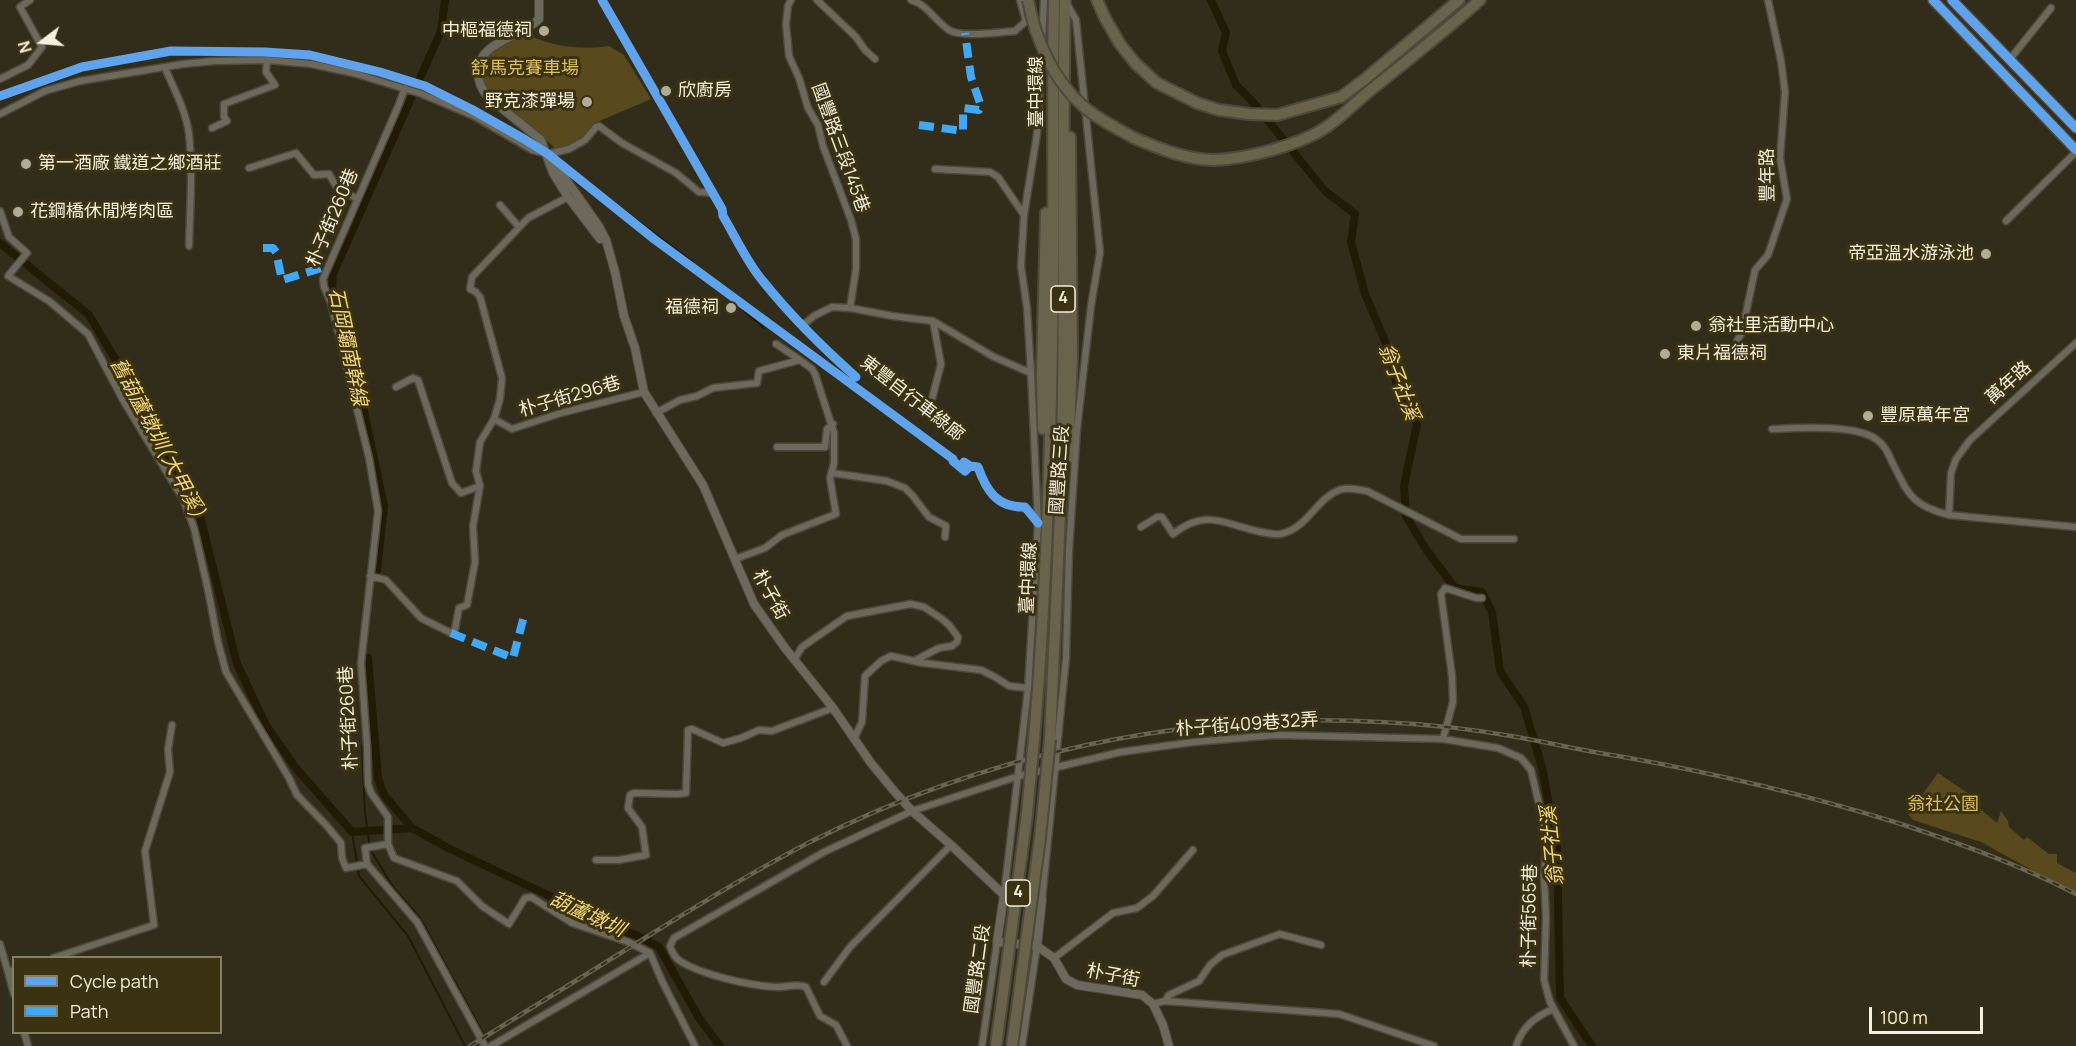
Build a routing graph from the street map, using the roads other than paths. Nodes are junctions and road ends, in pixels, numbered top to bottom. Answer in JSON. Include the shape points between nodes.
{"nodes":[{"id":1,"x":30,"y":0,"type":"edge"},
{"id":2,"x":539,"y":0,"type":"edge"},
{"id":3,"x":791,"y":0,"type":"edge"},
{"id":4,"x":817,"y":0,"type":"edge"},
{"id":5,"x":911,"y":0,"type":"edge"},
{"id":6,"x":1020,"y":0,"type":"edge"},
{"id":7,"x":1028,"y":0,"type":"edge"},
{"id":8,"x":1044,"y":0,"type":"edge"},
{"id":9,"x":1054,"y":0,"type":"edge"},
{"id":10,"x":1097,"y":0,"type":"edge"},
{"id":11,"x":1459,"y":0,"type":"edge"},
{"id":12,"x":1480,"y":0,"type":"edge"},
{"id":13,"x":1768,"y":0,"type":"edge"},
{"id":14,"x":1933,"y":0,"type":"edge"},
{"id":15,"x":1952,"y":0,"type":"edge"},
{"id":16,"x":1066,"y":1,"type":"edge"},
{"id":17,"x":2051,"y":8,"type":"dead end"},
{"id":18,"x":1044,"y":17,"type":"junction"},
{"id":19,"x":1026,"y":21,"type":"junction"},
{"id":20,"x":874,"y":59,"type":"dead end"},
{"id":21,"x":267,"y":60,"type":"junction"},
{"id":22,"x":2010,"y":60,"type":"junction"},
{"id":23,"x":165,"y":68,"type":"junction"},
{"id":24,"x":0,"y":79,"type":"edge"},
{"id":25,"x":405,"y":88,"type":"junction"},
{"id":26,"x":0,"y":114,"type":"edge"},
{"id":27,"x":212,"y":128,"type":"dead end"},
{"id":28,"x":2076,"y":128,"type":"edge"},
{"id":29,"x":2076,"y":151,"type":"edge"},
{"id":30,"x":548,"y":154,"type":"junction"},
{"id":31,"x":249,"y":168,"type":"dead end"},
{"id":32,"x":935,"y":170,"type":"dead end"},
{"id":33,"x":713,"y":193,"type":"dead end"},
{"id":34,"x":568,"y":197,"type":"junction"},
{"id":35,"x":357,"y":199,"type":"junction"},
{"id":36,"x":500,"y":205,"type":"dead end"},
{"id":37,"x":0,"y":211,"type":"edge"},
{"id":38,"x":1024,"y":215,"type":"junction"},
{"id":39,"x":2006,"y":221,"type":"dead end"},
{"id":40,"x":519,"y":227,"type":"junction"},
{"id":41,"x":189,"y":246,"type":"dead end"},
{"id":42,"x":609,"y":251,"type":"junction"},
{"id":43,"x":850,"y":308,"type":"junction"},
{"id":44,"x":933,"y":321,"type":"junction"},
{"id":45,"x":803,"y":325,"type":"dead end"},
{"id":46,"x":1737,"y":341,"type":"dead end"},
{"id":47,"x":2076,"y":343,"type":"edge"},
{"id":48,"x":776,"y":344,"type":"dead end"},
{"id":49,"x":800,"y":360,"type":"junction"},
{"id":50,"x":1031,"y":373,"type":"junction"},
{"id":51,"x":396,"y":387,"type":"dead end"},
{"id":52,"x":644,"y":392,"type":"junction"},
{"id":53,"x":932,"y":399,"type":"dead end"},
{"id":54,"x":656,"y":413,"type":"junction"},
{"id":55,"x":494,"y":419,"type":"junction"},
{"id":56,"x":833,"y":424,"type":"junction"},
{"id":57,"x":1772,"y":429,"type":"dead end"},
{"id":58,"x":777,"y":447,"type":"dead end"},
{"id":59,"x":832,"y":473,"type":"junction"},
{"id":60,"x":480,"y":486,"type":"junction"},
{"id":61,"x":1949,"y":515,"type":"junction"},
{"id":62,"x":1141,"y":527,"type":"dead end"},
{"id":63,"x":2076,"y":527,"type":"edge"},
{"id":64,"x":945,"y":537,"type":"dead end"},
{"id":65,"x":1514,"y":539,"type":"dead end"},
{"id":66,"x":1047,"y":540,"type":"junction"},
{"id":67,"x":735,"y":560,"type":"junction"},
{"id":68,"x":370,"y":576,"type":"junction"},
{"id":69,"x":1057,"y":598,"type":"junction"},
{"id":70,"x":1482,"y":598,"type":"dead end"},
{"id":71,"x":794,"y":660,"type":"junction"},
{"id":72,"x":914,"y":661,"type":"junction"},
{"id":73,"x":1028,"y":688,"type":"junction"},
{"id":74,"x":833,"y":708,"type":"junction"},
{"id":75,"x":172,"y":725,"type":"dead end"},
{"id":76,"x":854,"y":739,"type":"junction"},
{"id":77,"x":1443,"y":739,"type":"junction"},
{"id":78,"x":1055,"y":768,"type":"junction"},
{"id":79,"x":1019,"y":776,"type":"junction"},
{"id":80,"x":912,"y":811,"type":"junction"},
{"id":81,"x":388,"y":844,"type":"junction"},
{"id":82,"x":951,"y":845,"type":"junction"},
{"id":83,"x":1193,"y":850,"type":"dead end"},
{"id":84,"x":596,"y":860,"type":"dead end"},
{"id":85,"x":367,"y":864,"type":"junction"},
{"id":86,"x":1004,"y":895,"type":"junction"},
{"id":87,"x":1042,"y":900,"type":"junction"},
{"id":88,"x":997,"y":942,"type":"junction"},
{"id":89,"x":0,"y":945,"type":"edge"},
{"id":90,"x":1321,"y":945,"type":"dead end"},
{"id":91,"x":1037,"y":946,"type":"junction"},
{"id":92,"x":650,"y":953,"type":"junction"},
{"id":93,"x":56,"y":956,"type":"edge"},
{"id":94,"x":1054,"y":958,"type":"junction"},
{"id":95,"x":10,"y":971,"type":"edge"},
{"id":96,"x":824,"y":982,"type":"dead end"},
{"id":97,"x":1165,"y":1001,"type":"junction"},
{"id":98,"x":1153,"y":1004,"type":"junction"},
{"id":99,"x":1553,"y":1009,"type":"junction"},
{"id":100,"x":493,"y":1045,"type":"edge"},
{"id":101,"x":485,"y":1046,"type":"edge"},
{"id":102,"x":695,"y":1046,"type":"edge"},
{"id":103,"x":847,"y":1046,"type":"edge"},
{"id":104,"x":982,"y":1046,"type":"edge"},
{"id":105,"x":996,"y":1046,"type":"edge"},
{"id":106,"x":1012,"y":1046,"type":"edge"},
{"id":107,"x":1023,"y":1046,"type":"edge"},
{"id":108,"x":1169,"y":1046,"type":"edge"},
{"id":109,"x":1434,"y":1046,"type":"edge"},
{"id":110,"x":1516,"y":1046,"type":"edge"},
{"id":111,"x":1574,"y":1046,"type":"edge"}],
"edges":[{"from":1,"to":24,"type":"street","via":[[20,7],[42,47],[28,65]]},
{"from":2,"to":30,"type":"street","name":"朴子街","via":[[539,19],[483,56],[478,76],[488,98],[541,140]]},
{"from":3,"to":43,"type":"street","name":"國豐路三段145巷","via":[[786,24],[789,56],[818,125],[856,239]]},
{"from":4,"to":20,"type":"street"},
{"from":5,"to":19,"type":"street","via":[[951,31],[1016,31]]},
{"from":6,"to":19,"type":"street"},
{"from":7,"to":12,"type":"highway","bridge":true,"via":[[1045,53],[1057,75],[1084,107],[1159,148],[1212,160],[1294,143],[1327,127]]},
{"from":8,"to":18,"type":"street","name":"國豐路三段"},
{"from":9,"to":66,"type":"highway","name":"臺中環線","number":"4","bridge":true},
{"from":9,"to":66,"type":"highway","via":[[1042,377]]},
{"from":10,"to":11,"type":"highway","via":[[1120,44],[1157,83],[1219,110],[1277,115],[1341,97]]},
{"from":13,"to":46,"type":"street","name":"豐年路","via":[[1785,92],[1780,158],[1787,199],[1768,255],[1755,270]]},
{"from":14,"to":29,"type":"main road"},
{"from":15,"to":22,"type":"main road"},
{"from":16,"to":69,"type":"highway","name":"臺中環線","number":"4"},
{"from":16,"to":69,"type":"highway","via":[[1072,356]]},
{"from":16,"to":78,"type":"street","name":"國豐路三段","via":[[1076,20],[1100,252],[1077,429],[1066,657]]},
{"from":17,"to":22,"type":"street"},
{"from":18,"to":19,"type":"street"},
{"from":18,"to":38,"type":"street","name":"國豐路三段","via":[[1037,134]]},
{"from":21,"to":23,"type":"street","via":[[215,61]]},
{"from":21,"to":25,"type":"street","via":[[310,64]]},
{"from":21,"to":27,"type":"street","via":[[266,72],[275,85],[224,104],[227,122]]},
{"from":22,"to":28,"type":"main road"},
{"from":23,"to":26,"type":"street","via":[[80,81],[45,91]]},
{"from":23,"to":41,"type":"street","via":[[189,132]]},
{"from":25,"to":30,"type":"street","via":[[474,116],[532,150]]},
{"from":25,"to":35,"type":"street","name":"朴子街260巷"},
{"from":29,"to":39,"type":"street"},
{"from":30,"to":33,"type":"street","via":[[569,149],[599,126],[676,173],[699,192]]},
{"from":30,"to":34,"type":"street","name":"朴子街","via":[[553,173]]},
{"from":30,"to":42,"type":"street","name":"朴子街","via":[[598,225]]},
{"from":31,"to":35,"type":"street","via":[[296,153],[314,175],[329,174],[336,186]]},
{"from":32,"to":38,"type":"street","via":[[990,172],[999,177]]},
{"from":34,"to":40,"type":"street"},
{"from":34,"to":42,"type":"street","name":"朴子街"},
{"from":35,"to":68,"type":"street","name":"朴子街260巷","via":[[323,279],[369,458],[378,511]]},
{"from":36,"to":40,"type":"street"},
{"from":37,"to":85,"type":"street","via":[[9,237],[27,253],[8,276],[49,301],[88,334],[183,499],[194,528],[226,672],[297,795],[341,843],[346,868]]},
{"from":38,"to":50,"type":"street","name":"國豐路三段","via":[[1021,266]]},
{"from":40,"to":55,"type":"street","via":[[472,277],[470,289],[480,297],[502,378]]},
{"from":42,"to":52,"type":"street","name":"朴子街"},
{"from":43,"to":44,"type":"street"},
{"from":43,"to":45,"type":"street","via":[[832,307]]},
{"from":44,"to":50,"type":"street","via":[[994,357]]},
{"from":44,"to":53,"type":"street","via":[[941,364]]},
{"from":47,"to":61,"type":"street","name":"萬年路","via":[[1970,440],[1951,473]]},
{"from":48,"to":49,"type":"street"},
{"from":49,"to":54,"type":"street","via":[[759,371],[757,383],[713,388]]},
{"from":49,"to":56,"type":"street","via":[[815,374]]},
{"from":50,"to":73,"type":"street","name":"國豐路三段","via":[[1038,523]]},
{"from":51,"to":60,"type":"street","via":[[414,378],[418,380],[452,483],[461,493]]},
{"from":52,"to":54,"type":"street","name":"朴子街"},
{"from":52,"to":55,"type":"street","name":"朴子街296巷","via":[[512,429]]},
{"from":54,"to":67,"type":"street","name":"朴子街","via":[[703,485]]},
{"from":55,"to":60,"type":"street","name":"朴子街296巷","via":[[480,442],[476,471]]},
{"from":56,"to":58,"type":"street","via":[[827,429],[825,447]]},
{"from":56,"to":59,"type":"street"},
{"from":57,"to":61,"type":"street","via":[[1814,427],[1875,438],[1884,446],[1918,504]]},
{"from":59,"to":64,"type":"street","via":[[887,481],[905,489],[928,517],[946,526]]},
{"from":59,"to":67,"type":"street","via":[[836,514],[782,535],[765,548]]},
{"from":60,"to":68,"type":"street","via":[[473,526],[475,562],[467,605],[459,608],[451,633],[421,618],[386,580]]},
{"from":61,"to":63,"type":"street"},
{"from":62,"to":65,"type":"street","via":[[1162,517],[1173,534],[1186,523],[1203,519],[1279,535],[1301,523],[1340,489],[1353,489],[1367,491],[1461,539]]},
{"from":66,"to":105,"type":"highway","name":"臺中環線","number":"4","bridge":true,"via":[[1027,814]]},
{"from":67,"to":71,"type":"street","name":"朴子街","via":[[754,604]]},
{"from":68,"to":81,"type":"street","name":"朴子街260巷","via":[[361,663],[368,784],[388,817]]},
{"from":69,"to":106,"type":"highway","name":"臺中環線","number":"4","bridge":true,"via":[[1050,739]]},
{"from":70,"to":77,"type":"street","via":[[1445,588],[1441,594],[1453,702]]},
{"from":71,"to":72,"type":"street","via":[[802,647],[847,616],[911,604],[942,619],[957,637],[952,646]]},
{"from":71,"to":74,"type":"street","name":"朴子街"},
{"from":72,"to":73,"type":"street","via":[[981,670],[1009,686]]},
{"from":72,"to":76,"type":"street","via":[[891,656],[865,676],[862,722]]},
{"from":73,"to":79,"type":"street","name":"國豐路三段"},
{"from":74,"to":76,"type":"street","name":"朴子街"},
{"from":74,"to":84,"type":"street","via":[[772,731],[759,730],[723,743],[688,730],[686,792],[630,795],[628,808],[642,827],[646,855]]},
{"from":75,"to":93,"type":"street","via":[[170,772],[145,851],[154,925]]},
{"from":76,"to":80,"type":"street","name":"朴子街"},
{"from":77,"to":78,"type":"street","name":"朴子街409巷32弄","via":[[1276,735],[1194,741],[1121,752]]},
{"from":77,"to":99,"type":"street","name":"朴子街565巷","via":[[1498,748],[1521,758],[1531,770],[1547,838],[1544,972]]},
{"from":78,"to":79,"type":"street","name":"朴子街409巷32弄"},
{"from":78,"to":87,"type":"street","name":"國豐路三段"},
{"from":79,"to":80,"type":"street"},
{"from":79,"to":86,"type":"street","name":"國豐路三段"},
{"from":80,"to":82,"type":"street","name":"朴子街"},
{"from":80,"to":103,"type":"street","via":[[814,857],[696,924],[674,938],[670,946],[678,960],[697,970],[746,983],[806,987],[820,1016],[836,1025]]},
{"from":81,"to":85,"type":"street","via":[[365,848]]},
{"from":81,"to":92,"type":"street","via":[[394,858],[457,881],[508,924],[525,898],[531,897],[572,923]]},
{"from":82,"to":86,"type":"street","name":"朴子街"},
{"from":82,"to":96,"type":"street","via":[[850,947]]},
{"from":83,"to":94,"type":"street","via":[[1153,896],[1137,908],[1113,913]]},
{"from":85,"to":101,"type":"street","via":[[417,922]]},
{"from":86,"to":87,"type":"street"},
{"from":86,"to":88,"type":"street","name":"國豐路二段"},
{"from":87,"to":91,"type":"street","name":"國豐路三段"},
{"from":88,"to":91,"type":"street"},
{"from":88,"to":104,"type":"street","name":"國豐路二段"},
{"from":89,"to":95,"type":"street"},
{"from":90,"to":97,"type":"street","via":[[1280,934],[1222,955],[1199,981],[1169,994]]},
{"from":91,"to":94,"type":"street","name":"朴子街"},
{"from":91,"to":107,"type":"street"},
{"from":92,"to":100,"type":"street"},
{"from":92,"to":102,"type":"street"},
{"from":94,"to":98,"type":"street","name":"朴子街","via":[[1066,979],[1077,985],[1142,995]]},
{"from":97,"to":98,"type":"street"},
{"from":97,"to":109,"type":"street","via":[[1339,1014]]},
{"from":98,"to":108,"type":"street","name":"朴子街"},
{"from":99,"to":110,"type":"street","via":[[1532,1020]]},
{"from":99,"to":111,"type":"street","name":"朴子街565巷"}]}
